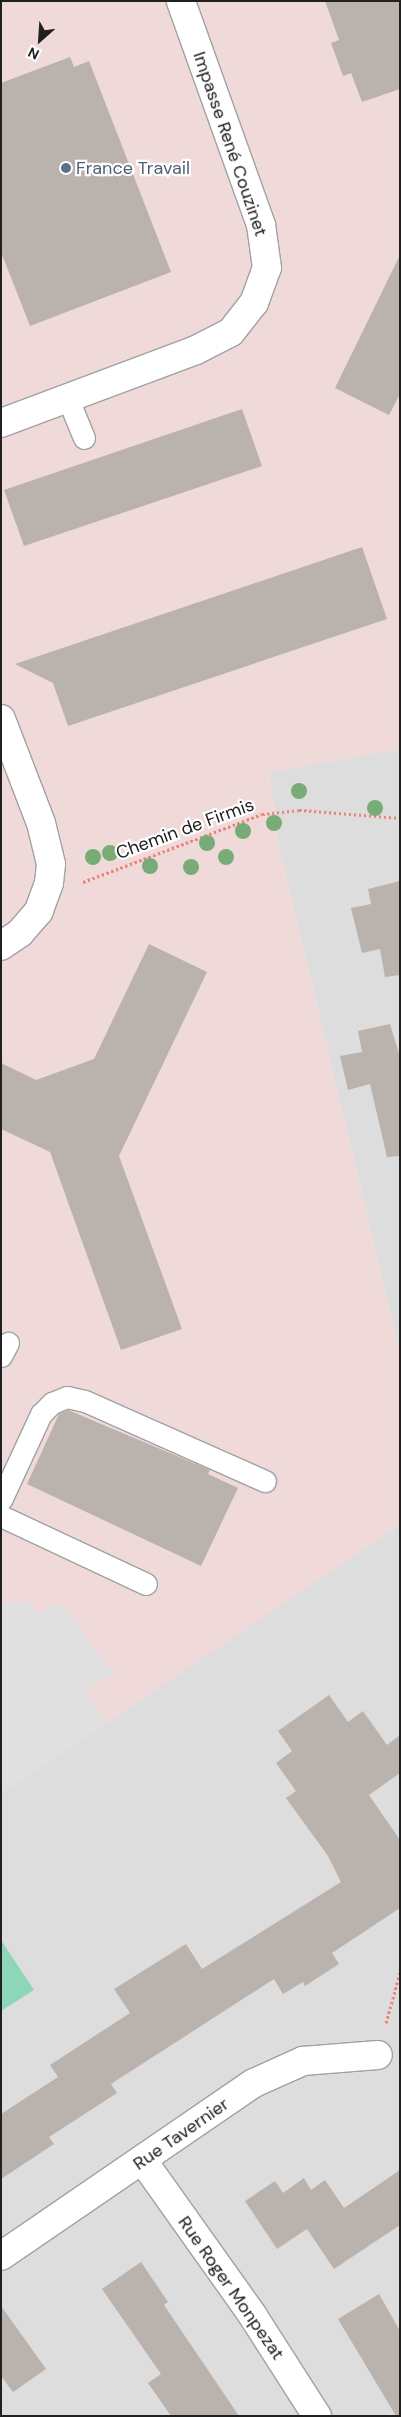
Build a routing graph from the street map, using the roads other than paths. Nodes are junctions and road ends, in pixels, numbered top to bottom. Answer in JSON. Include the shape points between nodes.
{"nodes":[{"id":1,"x":181,"y":1,"type":"edge"},
{"id":2,"x":68,"y":399,"type":"junction"},
{"id":3,"x":1,"y":423,"type":"edge"},
{"id":4,"x":84,"y":438,"type":"dead end"},
{"id":5,"x":1,"y":719,"type":"edge"},
{"id":6,"x":1,"y":946,"type":"edge"},
{"id":7,"x":265,"y":1481,"type":"dead end"},
{"id":8,"x":1,"y":1500,"type":"edge"},
{"id":9,"x":1,"y":1516,"type":"edge"},
{"id":10,"x":146,"y":1584,"type":"dead end"},
{"id":11,"x":378,"y":2055,"type":"road end"},
{"id":12,"x":143,"y":2162,"type":"junction"},
{"id":13,"x":1,"y":2256,"type":"edge"},
{"id":14,"x":317,"y":2416,"type":"edge"}],
"edges":[{"from":1,"to":2,"type":"street","name":"Impasse René Couzinet","via":[[261,225],[267,268],[254,303],[231,332],[196,350]]},
{"from":2,"to":3,"type":"street","name":"Impasse René Couzinet"},
{"from":2,"to":4,"type":"lane"},
{"from":5,"to":6,"type":"street","via":[[49,847],[51,864],[45,898],[33,921]]},
{"from":7,"to":8,"type":"lane","via":[[85,1401],[67,1397],[52,1402],[41,1414]]},
{"from":9,"to":10,"type":"lane"},
{"from":11,"to":12,"type":"street","name":"Rue Tavernier","via":[[326,2058],[282,2068],[254,2083]]},
{"from":12,"to":13,"type":"street","name":"Rue Tavernier"},
{"from":12,"to":14,"type":"street","name":"Rue Roger Monpezat","via":[[253,2316]]}]}
